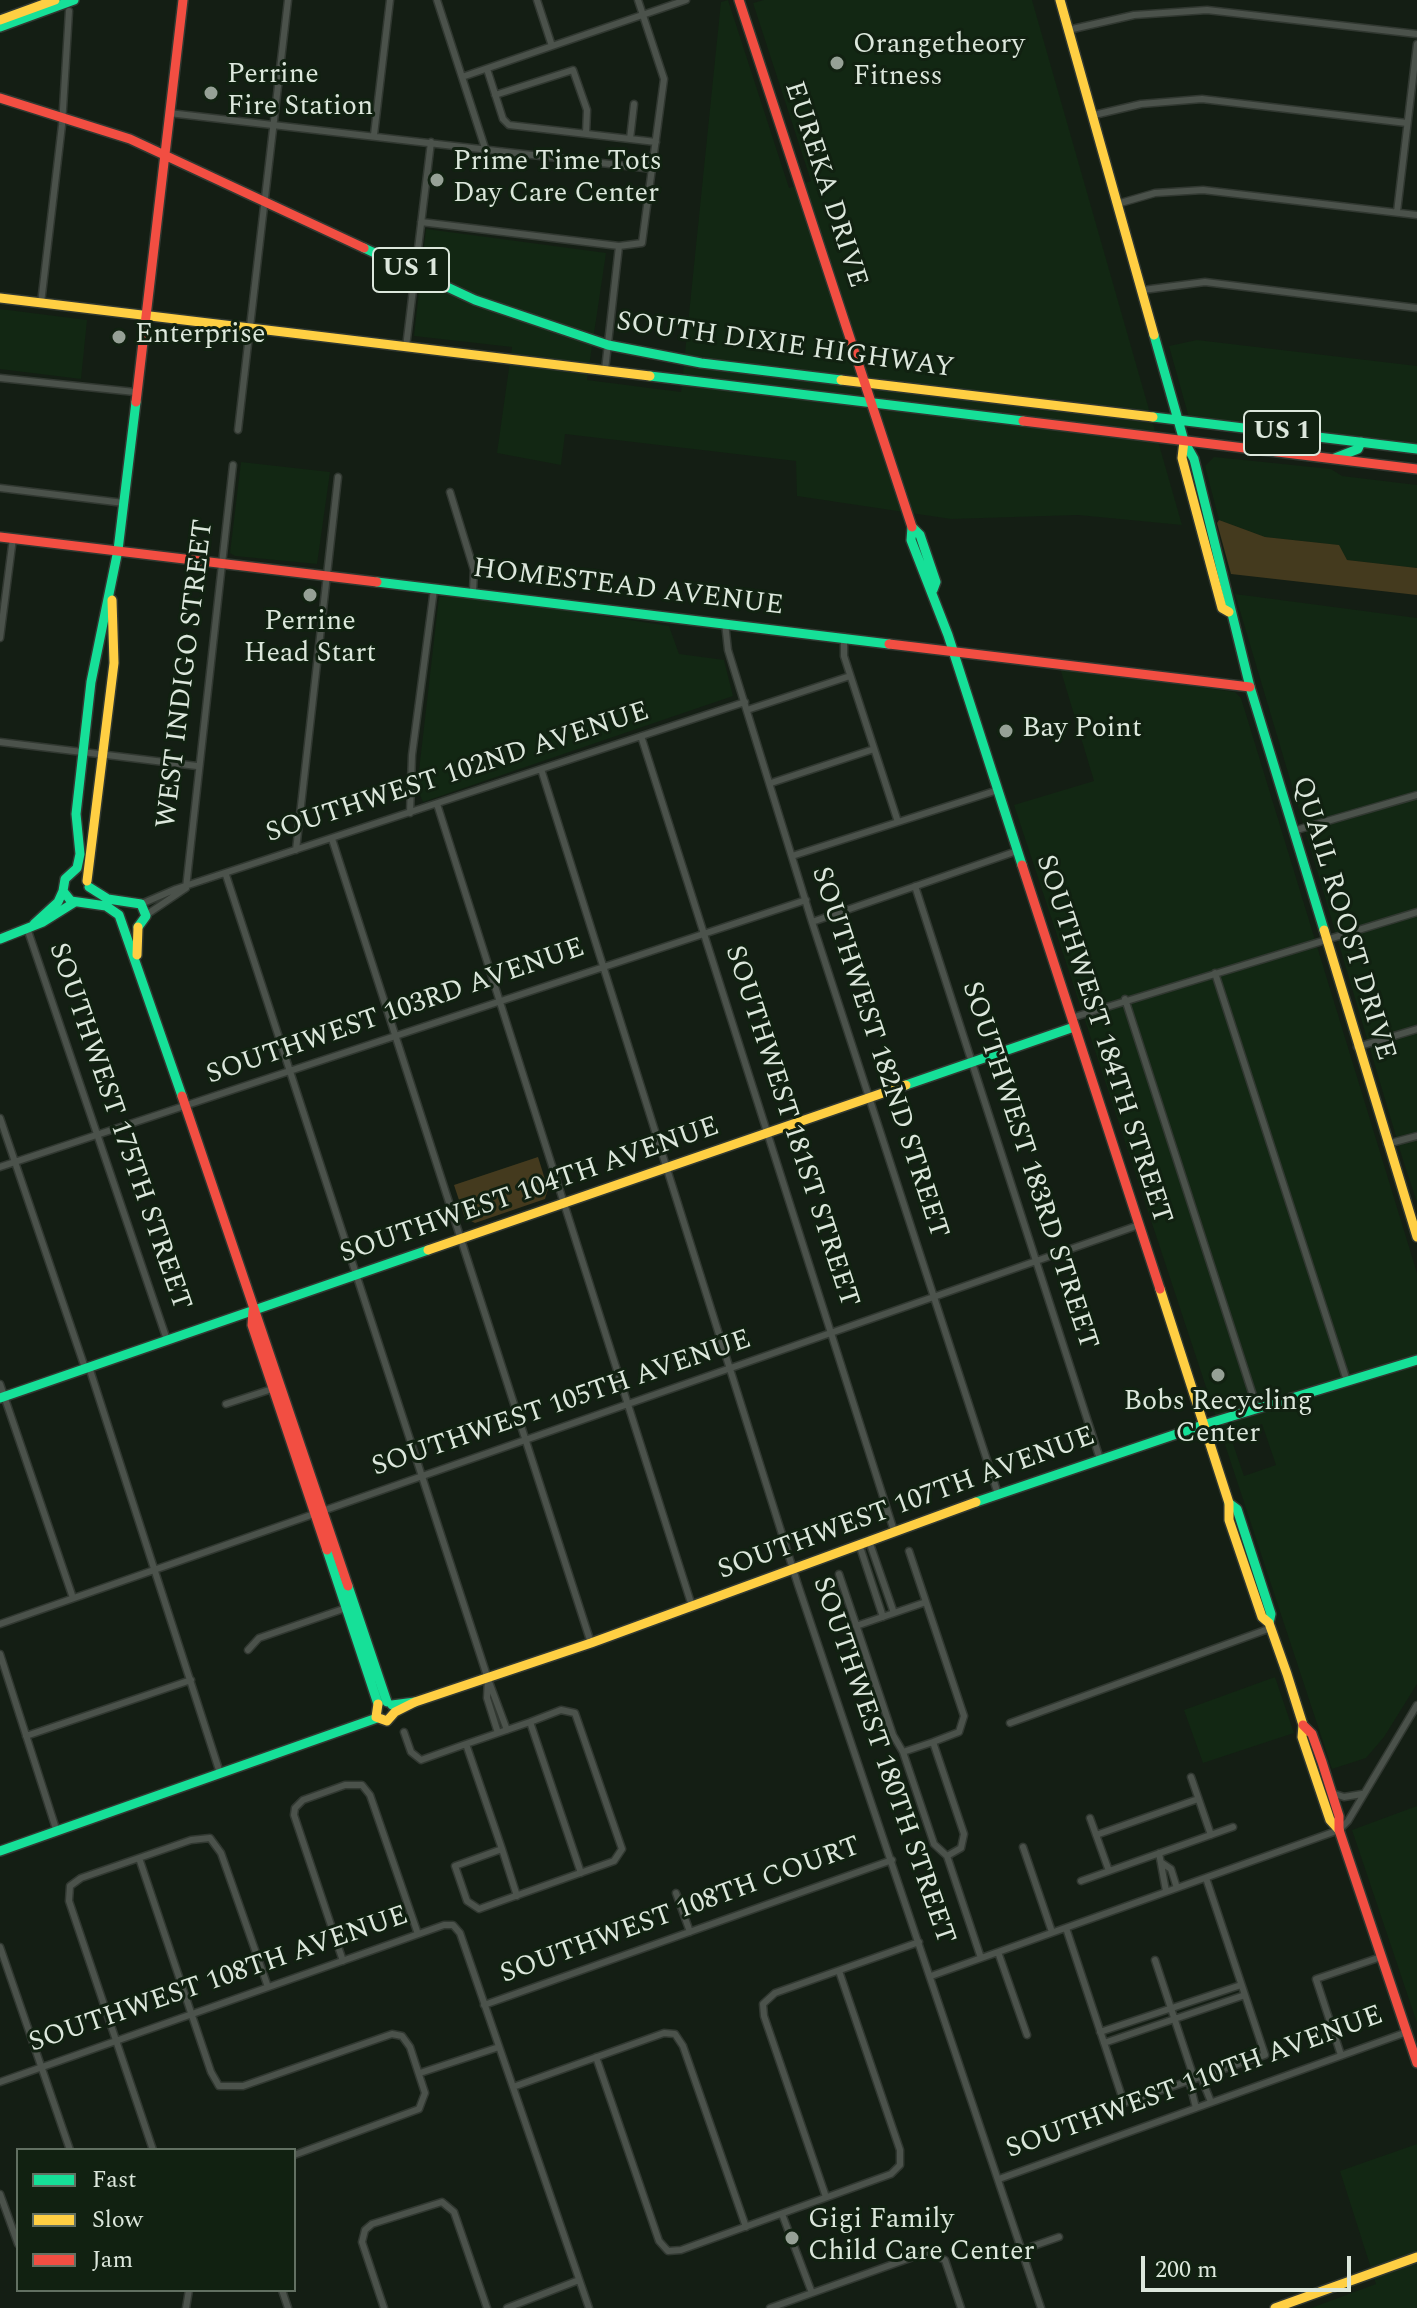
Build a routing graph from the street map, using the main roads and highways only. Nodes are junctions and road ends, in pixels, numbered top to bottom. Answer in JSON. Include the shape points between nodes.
{"nodes":[{"id":1,"x":74,"y":0,"type":"edge"},
{"id":2,"x":183,"y":0,"type":"edge"},
{"id":3,"x":739,"y":0,"type":"edge"},
{"id":4,"x":1060,"y":0,"type":"edge"},
{"id":5,"x":50,"y":3,"type":"edge"},
{"id":6,"x":0,"y":20,"type":"edge"},
{"id":7,"x":0,"y":27,"type":"edge"},
{"id":8,"x":0,"y":98,"type":"edge"},
{"id":9,"x":164,"y":154,"type":"junction"},
{"id":10,"x":0,"y":298,"type":"edge"},
{"id":11,"x":145,"y":316,"type":"junction"},
{"id":12,"x":669,"y":358,"type":"junction"},
{"id":13,"x":666,"y":379,"type":"junction"},
{"id":14,"x":867,"y":384,"type":"junction"},
{"id":15,"x":997,"y":399,"type":"junction"},
{"id":16,"x":874,"y":405,"type":"junction"},
{"id":17,"x":994,"y":419,"type":"junction"},
{"id":18,"x":1179,"y":421,"type":"junction"},
{"id":19,"x":1184,"y":441,"type":"junction"},
{"id":20,"x":1361,"y":442,"type":"junction"},
{"id":21,"x":1385,"y":445,"type":"junction"},
{"id":22,"x":1417,"y":449,"type":"edge"},
{"id":23,"x":1330,"y":459,"type":"junction"},
{"id":24,"x":1354,"y":462,"type":"junction"},
{"id":25,"x":1417,"y":469,"type":"edge"},
{"id":26,"x":0,"y":537,"type":"edge"},
{"id":27,"x":118,"y":550,"type":"junction"},
{"id":28,"x":112,"y":593,"type":"junction"},
{"id":29,"x":952,"y":650,"type":"junction"},
{"id":30,"x":1250,"y":687,"type":"junction"},
{"id":31,"x":72,"y":875,"type":"junction"},
{"id":32,"x":88,"y":884,"type":"junction"},
{"id":33,"x":63,"y":891,"type":"junction"},
{"id":34,"x":77,"y":901,"type":"junction"},
{"id":35,"x":128,"y":901,"type":"junction"},
{"id":36,"x":119,"y":915,"type":"junction"},
{"id":37,"x":30,"y":926,"type":"junction"},
{"id":38,"x":125,"y":926,"type":"junction"},
{"id":39,"x":138,"y":927,"type":"junction"},
{"id":40,"x":0,"y":939,"type":"edge"},
{"id":41,"x":137,"y":959,"type":"junction"},
{"id":42,"x":1073,"y":1022,"type":"junction"},
{"id":43,"x":1417,"y":1237,"type":"edge"},
{"id":44,"x":253,"y":1311,"type":"junction"},
{"id":45,"x":1417,"y":1360,"type":"edge"},
{"id":46,"x":2,"y":1397,"type":"edge"},
{"id":47,"x":1203,"y":1425,"type":"junction"},
{"id":48,"x":384,"y":1709,"type":"junction"},
{"id":49,"x":1303,"y":1725,"type":"junction"},
{"id":50,"x":1339,"y":1830,"type":"junction"},
{"id":51,"x":0,"y":1851,"type":"edge"},
{"id":52,"x":1417,"y":2063,"type":"edge"},
{"id":53,"x":1417,"y":2257,"type":"edge"},
{"id":54,"x":1275,"y":2308,"type":"edge"}],
"edges":[{"from":1,"to":5,"type":"main road"},
{"from":2,"to":9,"type":"main road"},
{"from":3,"to":14,"type":"main road","name":"EUREKA DRIVE"},
{"from":4,"to":18,"type":"main road","name":"QUAIL ROOST DRIVE"},
{"from":5,"to":6,"type":"main road"},
{"from":5,"to":7,"type":"main road"},
{"from":8,"to":9,"type":"main road","name":"SOUTH DIXIE HIGHWAY","number":"US 1"},
{"from":9,"to":11,"type":"main road"},
{"from":9,"to":12,"type":"main road","name":"SOUTH DIXIE HIGHWAY","number":"US 1","via":[[505,312]]},
{"from":10,"to":11,"type":"main road","name":"SOUTH DIXIE HIGHWAY","number":"US 1"},
{"from":11,"to":13,"type":"main road","name":"SOUTH DIXIE HIGHWAY","number":"US 1"},
{"from":11,"to":27,"type":"main road"},
{"from":12,"to":13,"type":"main road"},
{"from":12,"to":14,"type":"main road","name":"SOUTH DIXIE HIGHWAY","number":"US 1"},
{"from":13,"to":16,"type":"main road","name":"SOUTH DIXIE HIGHWAY","number":"US 1"},
{"from":14,"to":15,"type":"main road","name":"SOUTH DIXIE HIGHWAY","number":"US 1"},
{"from":14,"to":16,"type":"main road","name":"SOUTHWEST 184TH STREET"},
{"from":15,"to":17,"type":"main road"},
{"from":15,"to":18,"type":"main road","name":"SOUTH DIXIE HIGHWAY","number":"US 1"},
{"from":16,"to":17,"type":"main road","name":"SOUTH DIXIE HIGHWAY","number":"US 1"},
{"from":16,"to":29,"type":"main road","name":"SOUTHWEST 184TH STREET","via":[[912,527],[920,535],[936,582],[933,590]]},
{"from":17,"to":19,"type":"main road","name":"SOUTH DIXIE HIGHWAY","number":"US 1"},
{"from":18,"to":19,"type":"main road","name":"QUAIL ROOST DRIVE"},
{"from":18,"to":20,"type":"main road","name":"SOUTH DIXIE HIGHWAY","number":"US 1"},
{"from":19,"to":23,"type":"main road","name":"SOUTH DIXIE HIGHWAY","number":"US 1"},
{"from":19,"to":30,"type":"main road","name":"QUAIL ROOST DRIVE","via":[[1182,458],[1214,579]]},
{"from":20,"to":21,"type":"main road","name":"SOUTH DIXIE HIGHWAY","number":"US 1"},
{"from":20,"to":23,"type":"main road","via":[[1358,449]]},
{"from":21,"to":22,"type":"main road","name":"SOUTH DIXIE HIGHWAY","number":"US 1"},
{"from":21,"to":24,"type":"main road"},
{"from":23,"to":24,"type":"main road","name":"SOUTH DIXIE HIGHWAY","number":"US 1"},
{"from":24,"to":25,"type":"main road","name":"SOUTH DIXIE HIGHWAY","number":"US 1"},
{"from":26,"to":27,"type":"main road","name":"HOMESTEAD AVENUE"},
{"from":27,"to":28,"type":"main road"},
{"from":27,"to":29,"type":"main road","name":"HOMESTEAD AVENUE"},
{"from":28,"to":31,"type":"main road","via":[[96,649],[76,814],[80,854]]},
{"from":28,"to":32,"type":"main road","via":[[114,663]]},
{"from":29,"to":30,"type":"main road","name":"HOMESTEAD AVENUE"},
{"from":29,"to":42,"type":"main road","name":"SOUTHWEST 184TH STREET"},
{"from":30,"to":43,"type":"main road","name":"QUAIL ROOST DRIVE"},
{"from":31,"to":32,"type":"main road"},
{"from":31,"to":33,"type":"main road","via":[[65,879]]},
{"from":32,"to":34,"type":"main road","via":[[87,896]]},
{"from":32,"to":35,"type":"main road","via":[[104,898]]},
{"from":33,"to":34,"type":"main road"},
{"from":33,"to":37,"type":"main road"},
{"from":34,"to":36,"type":"main road","via":[[99,903]]},
{"from":34,"to":37,"type":"main road"},
{"from":35,"to":36,"type":"main road"},
{"from":35,"to":39,"type":"main road","via":[[141,904],[146,915]]},
{"from":36,"to":38,"type":"main road"},
{"from":37,"to":40,"type":"main road"},
{"from":38,"to":39,"type":"main road"},
{"from":38,"to":41,"type":"main road"},
{"from":39,"to":41,"type":"main road"},
{"from":41,"to":44,"type":"main road"},
{"from":42,"to":44,"type":"main road","name":"SOUTHWEST 104TH AVENUE","via":[[971,1063]]},
{"from":42,"to":47,"type":"main road","name":"SOUTHWEST 184TH STREET"},
{"from":44,"to":46,"type":"main road","name":"SOUTHWEST 104TH AVENUE"},
{"from":44,"to":48,"type":"main road","via":[[252,1325]]},
{"from":45,"to":47,"type":"main road","name":"SOUTHWEST 107TH AVENUE"},
{"from":47,"to":48,"type":"main road","name":"SOUTHWEST 107TH AVENUE","via":[[488,1679]]},
{"from":47,"to":49,"type":"main road","name":"SOUTHWEST 184TH STREET","via":[[1229,1503],[1227,1513]]},
{"from":48,"to":51,"type":"main road","name":"SOUTHWEST 107TH AVENUE"},
{"from":49,"to":50,"type":"main road","name":"SOUTHWEST 184TH STREET","via":[[1312,1734]]},
{"from":49,"to":50,"type":"main road","name":"SOUTHWEST 184TH STREET","via":[[1302,1737],[1330,1820]]},
{"from":50,"to":52,"type":"main road","name":"SOUTHWEST 184TH STREET"},
{"from":53,"to":54,"type":"main road"}]}
